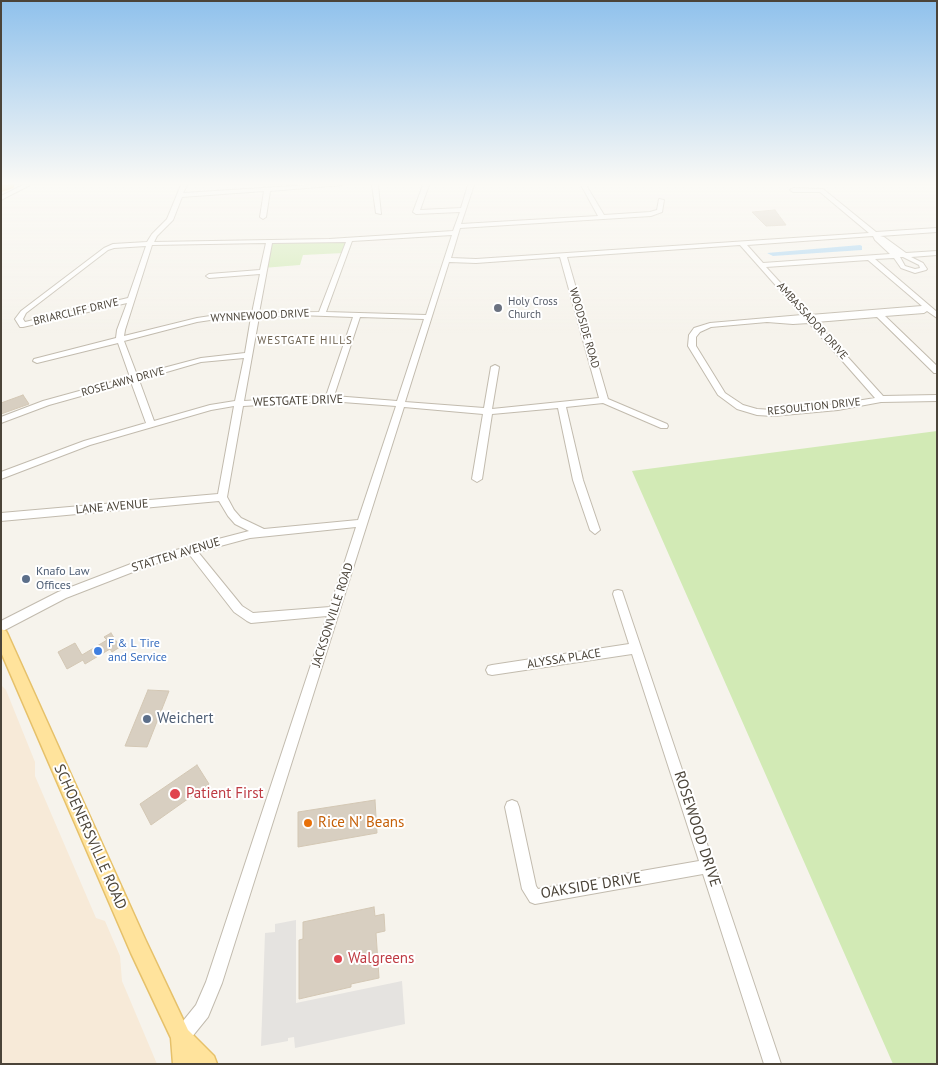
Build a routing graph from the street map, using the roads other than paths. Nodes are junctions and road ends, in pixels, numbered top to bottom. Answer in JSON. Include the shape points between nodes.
{"nodes":[{"id":1,"x":154,"y":235,"type":"edge"},
{"id":2,"x":401,"y":235,"type":"edge"},
{"id":3,"x":454,"y":235,"type":"edge"},
{"id":4,"x":889,"y":235,"type":"edge"},
{"id":5,"x":876,"y":236,"type":"junction"},
{"id":6,"x":350,"y":239,"type":"junction"},
{"id":7,"x":269,"y":241,"type":"junction"},
{"id":8,"x":150,"y":243,"type":"junction"},
{"id":9,"x":742,"y":243,"type":"junction"},
{"id":10,"x":933,"y":253,"type":"edge"},
{"id":11,"x":896,"y":255,"type":"junction"},
{"id":12,"x":904,"y":255,"type":"junction"},
{"id":13,"x":563,"y":256,"type":"junction"},
{"id":14,"x":869,"y":257,"type":"junction"},
{"id":15,"x":937,"y":258,"type":"edge"},
{"id":16,"x":446,"y":260,"type":"junction"},
{"id":17,"x":761,"y":265,"type":"junction"},
{"id":18,"x":263,"y":272,"type":"junction"},
{"id":19,"x":209,"y":276,"type":"dead end"},
{"id":20,"x":129,"y":300,"type":"junction"},
{"id":21,"x":926,"y":309,"type":"junction"},
{"id":22,"x":322,"y":313,"type":"junction"},
{"id":23,"x":877,"y":313,"type":"junction"},
{"id":24,"x":256,"y":314,"type":"junction"},
{"id":25,"x":358,"y":314,"type":"junction"},
{"id":26,"x":937,"y":316,"type":"edge"},
{"id":27,"x":428,"y":317,"type":"junction"},
{"id":28,"x":809,"y":318,"type":"junction"},
{"id":29,"x":120,"y":339,"type":"junction"},
{"id":30,"x":248,"y":355,"type":"junction"},
{"id":31,"x":37,"y":361,"type":"dead end"},
{"id":32,"x":495,"y":367,"type":"dead end"},
{"id":33,"x":937,"y":371,"type":"edge"},
{"id":34,"x":135,"y":379,"type":"junction"},
{"id":35,"x":329,"y":398,"type":"junction"},
{"id":36,"x":937,"y":398,"type":"edge"},
{"id":37,"x":881,"y":399,"type":"junction"},
{"id":38,"x":604,"y":400,"type":"junction"},
{"id":39,"x":238,"y":403,"type":"junction"},
{"id":40,"x":400,"y":404,"type":"junction"},
{"id":41,"x":562,"y":406,"type":"junction"},
{"id":42,"x":489,"y":412,"type":"junction"},
{"id":43,"x":1,"y":420,"type":"edge"},
{"id":44,"x":151,"y":424,"type":"junction"},
{"id":45,"x":664,"y":426,"type":"dead end"},
{"id":46,"x":1,"y":476,"type":"edge"},
{"id":47,"x":477,"y":479,"type":"dead end"},
{"id":48,"x":222,"y":497,"type":"junction"},
{"id":49,"x":1,"y":517,"type":"edge"},
{"id":50,"x":362,"y":523,"type":"junction"},
{"id":51,"x":595,"y":530,"type":"dead end"},
{"id":52,"x":263,"y":531,"type":"junction"},
{"id":53,"x":191,"y":550,"type":"junction"},
{"id":54,"x":618,"y":594,"type":"dead end"},
{"id":55,"x":334,"y":610,"type":"junction"},
{"id":56,"x":1,"y":627,"type":"edge"},
{"id":57,"x":1,"y":635,"type":"edge"},
{"id":58,"x":636,"y":648,"type":"junction"},
{"id":59,"x":492,"y":670,"type":"dead end"},
{"id":60,"x":512,"y":807,"type":"dead end"},
{"id":61,"x":709,"y":866,"type":"junction"},
{"id":62,"x":181,"y":1038,"type":"junction"},
{"id":63,"x":184,"y":1064,"type":"edge"},
{"id":64,"x":206,"y":1064,"type":"edge"},
{"id":65,"x":773,"y":1064,"type":"edge"}],
"edges":[{"from":1,"to":8,"type":"street"},
{"from":2,"to":6,"type":"street"},
{"from":3,"to":16,"type":"street","name":"JACKSONVILLE ROAD"},
{"from":4,"to":5,"type":"street"},
{"from":5,"to":9,"type":"street"},
{"from":5,"to":11,"type":"street"},
{"from":5,"to":12,"type":"street"},
{"from":6,"to":7,"type":"street"},
{"from":6,"to":22,"type":"street"},
{"from":7,"to":8,"type":"street"},
{"from":7,"to":18,"type":"street"},
{"from":8,"to":20,"type":"street"},
{"from":8,"to":20,"type":"street","name":"BRIARCLIFF DRIVE","via":[[106,249],[21,314],[19,319],[23,325]]},
{"from":9,"to":13,"type":"street"},
{"from":9,"to":17,"type":"street","name":"AMBASSADOR DRIVE"},
{"from":10,"to":12,"type":"street"},
{"from":10,"to":15,"type":"street"},
{"from":11,"to":12,"type":"street"},
{"from":11,"to":12,"type":"street","via":[[903,267],[915,271],[924,269]]},
{"from":11,"to":14,"type":"street"},
{"from":13,"to":16,"type":"street"},
{"from":13,"to":38,"type":"street","name":"WOODSIDE ROAD"},
{"from":14,"to":17,"type":"street"},
{"from":14,"to":21,"type":"street"},
{"from":16,"to":27,"type":"street","name":"JACKSONVILLE ROAD"},
{"from":17,"to":28,"type":"street","name":"AMBASSADOR DRIVE"},
{"from":18,"to":19,"type":"street"},
{"from":18,"to":24,"type":"street"},
{"from":20,"to":29,"type":"street"},
{"from":21,"to":23,"type":"street","name":"RESOULTION DRIVE"},
{"from":21,"to":26,"type":"street"},
{"from":22,"to":24,"type":"street","name":"WYNNEWOOD DRIVE"},
{"from":22,"to":25,"type":"street","name":"WYNNEWOOD DRIVE"},
{"from":23,"to":28,"type":"street","name":"RESOULTION DRIVE"},
{"from":23,"to":33,"type":"street"},
{"from":24,"to":29,"type":"street","name":"WYNNEWOOD DRIVE","via":[[203,319]]},
{"from":24,"to":30,"type":"street"},
{"from":25,"to":27,"type":"street","name":"WYNNEWOOD DRIVE"},
{"from":25,"to":35,"type":"street"},
{"from":27,"to":40,"type":"street","name":"JACKSONVILLE ROAD"},
{"from":28,"to":37,"type":"street","name":"AMBASSADOR DRIVE"},
{"from":28,"to":37,"type":"street","name":"RESOULTION DRIVE","via":[[710,325],[692,335],[692,346],[722,395],[745,409],[773,413]]},
{"from":29,"to":31,"type":"street","name":"WYNNEWOOD DRIVE"},
{"from":29,"to":34,"type":"street"},
{"from":30,"to":34,"type":"street","name":"ROSELAWN DRIVE","via":[[208,359]]},
{"from":30,"to":39,"type":"street"},
{"from":32,"to":42,"type":"street"},
{"from":34,"to":43,"type":"street","name":"ROSELAWN DRIVE","via":[[46,403]]},
{"from":34,"to":44,"type":"street"},
{"from":35,"to":39,"type":"street","name":"WESTGATE DRIVE"},
{"from":35,"to":40,"type":"street","name":"WESTGATE DRIVE"},
{"from":36,"to":37,"type":"street","name":"RESOULTION DRIVE"},
{"from":38,"to":41,"type":"street","name":"WESTGATE DRIVE"},
{"from":38,"to":45,"type":"street"},
{"from":39,"to":44,"type":"street","name":"WESTGATE DRIVE"},
{"from":39,"to":48,"type":"street"},
{"from":40,"to":42,"type":"street","name":"WESTGATE DRIVE"},
{"from":40,"to":50,"type":"street","name":"JACKSONVILLE ROAD"},
{"from":41,"to":42,"type":"street","name":"WESTGATE DRIVE"},
{"from":41,"to":51,"type":"street","via":[[578,480]]},
{"from":42,"to":47,"type":"street"},
{"from":44,"to":46,"type":"street","name":"WESTGATE DRIVE","via":[[87,443]]},
{"from":48,"to":49,"type":"street","name":"LANE AVENUE"},
{"from":48,"to":52,"type":"street","via":[[238,521]]},
{"from":50,"to":52,"type":"street","name":"STATTEN AVENUE"},
{"from":50,"to":55,"type":"street","name":"JACKSONVILLE ROAD"},
{"from":52,"to":53,"type":"street","name":"STATTEN AVENUE"},
{"from":53,"to":55,"type":"street","via":[[238,610],[251,618]]},
{"from":53,"to":56,"type":"street","name":"STATTEN AVENUE","via":[[133,567],[76,589]]},
{"from":54,"to":58,"type":"street","name":"ROSEWOOD DRIVE"},
{"from":55,"to":62,"type":"street","name":"JACKSONVILLE ROAD","via":[[214,983],[202,1011]]},
{"from":57,"to":62,"type":"main road","name":"SCHOENERSVILLE ROAD"},
{"from":58,"to":59,"type":"street","name":"ALYSSA PLACE"},
{"from":58,"to":61,"type":"street","name":"ROSEWOOD DRIVE"},
{"from":60,"to":61,"type":"street","name":"OAKSIDE DRIVE","via":[[529,889],[535,897]]},
{"from":61,"to":65,"type":"street","name":"ROSEWOOD DRIVE"},
{"from":62,"to":63,"type":"main road","name":"SCHOENERSVILLE ROAD"},
{"from":62,"to":64,"type":"main road","name":"SCHOENERSVILLE ROAD"}]}
